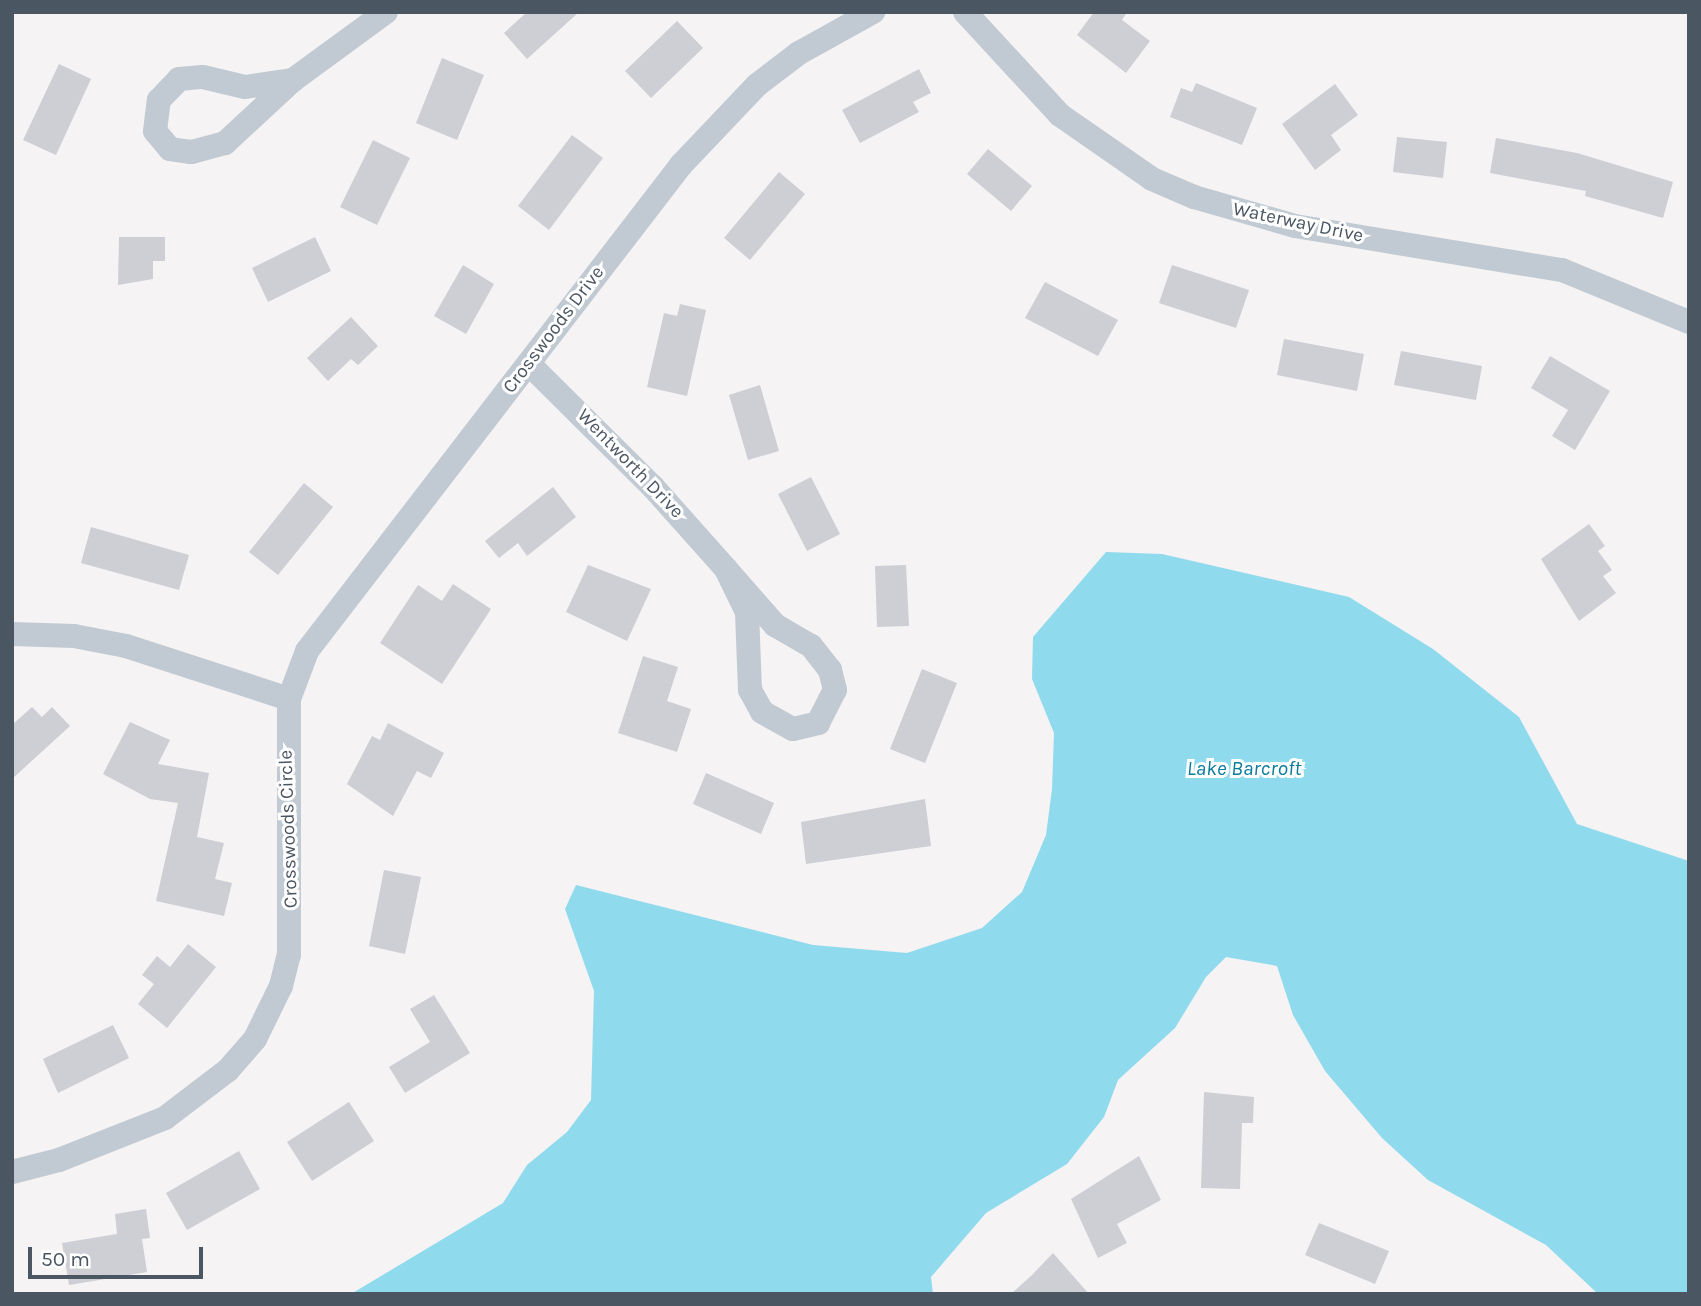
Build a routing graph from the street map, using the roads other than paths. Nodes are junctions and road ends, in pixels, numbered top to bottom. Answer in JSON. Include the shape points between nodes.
{"nodes":[{"id":1,"x":386,"y":12,"type":"edge"},
{"id":2,"x":873,"y":12,"type":"edge"},
{"id":3,"x":965,"y":12,"type":"edge"},
{"id":4,"x":293,"y":80,"type":"junction"},
{"id":5,"x":1689,"y":322,"type":"edge"},
{"id":6,"x":528,"y":364,"type":"junction"},
{"id":7,"x":726,"y":569,"type":"junction"},
{"id":8,"x":12,"y":634,"type":"edge"},
{"id":9,"x":289,"y":699,"type":"junction"},
{"id":10,"x":12,"y":1172,"type":"edge"}],
"edges":[{"from":1,"to":4,"type":"street"},
{"from":2,"to":6,"type":"street","name":"Crosswoods Drive","via":[[799,53],[718,123]]},
{"from":3,"to":5,"type":"street","name":"Waterway Drive","via":[[1060,115],[1152,179],[1194,197],[1295,226],[1562,270]]},
{"from":4,"to":4,"type":"street","via":[[225,143],[208,150],[170,149],[155,131],[159,100],[179,79],[204,77],[246,87]]},
{"from":6,"to":7,"type":"street","name":"Wentworth Drive","via":[[653,487]]},
{"from":6,"to":9,"type":"street","name":"Crosswoods Drive","via":[[307,651]]},
{"from":7,"to":7,"type":"street","name":"Wentworth Drive","via":[[775,625],[811,646],[831,670],[835,690],[818,723],[786,728],[762,712],[752,697],[750,625]]},
{"from":8,"to":9,"type":"street","via":[[74,636],[126,646]]},
{"from":9,"to":10,"type":"street","name":"Crosswoods Circle","via":[[285,772],[293,909],[289,955],[268,1017],[228,1070],[165,1118],[60,1160]]}]}
